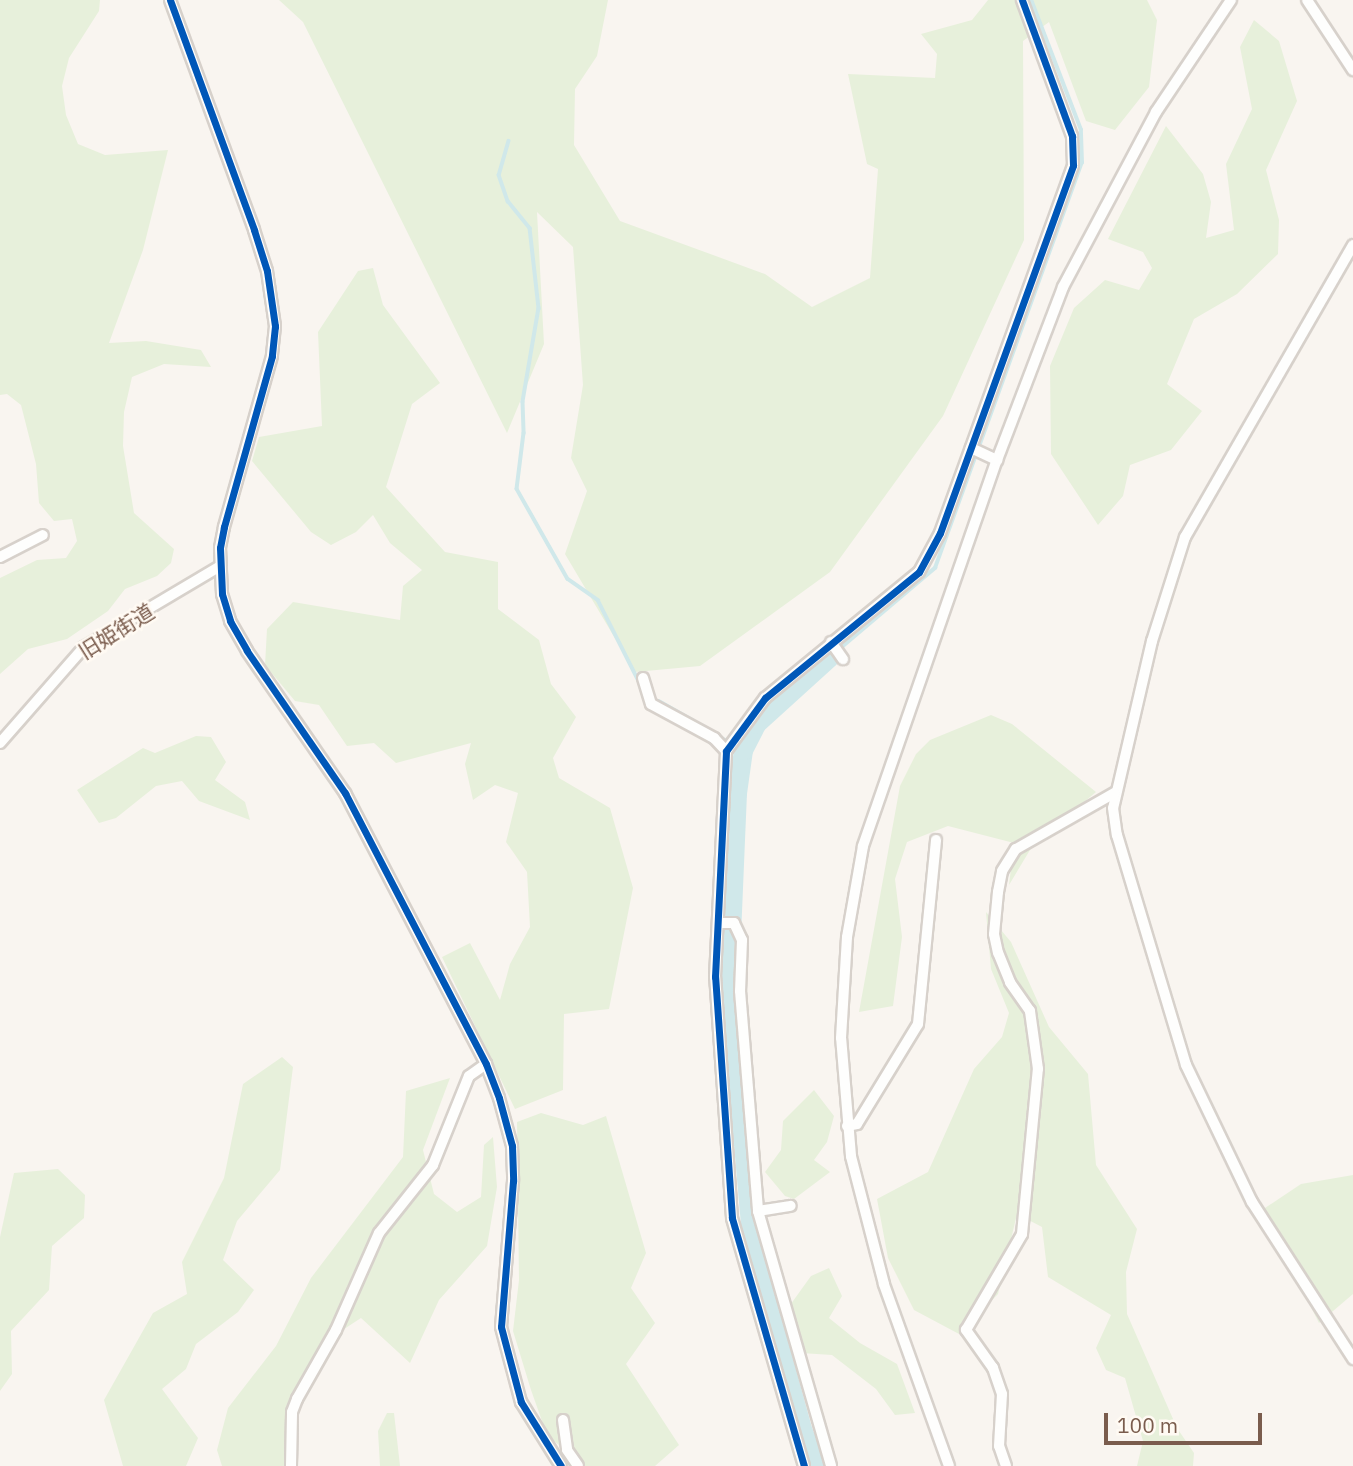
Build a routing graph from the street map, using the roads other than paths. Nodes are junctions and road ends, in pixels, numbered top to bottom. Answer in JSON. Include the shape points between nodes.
{"nodes":[{"id":1,"x":170,"y":0,"type":"edge"},
{"id":2,"x":1022,"y":0,"type":"edge"},
{"id":3,"x":1231,"y":0,"type":"edge"},
{"id":4,"x":1307,"y":0,"type":"edge"},
{"id":5,"x":1353,"y":70,"type":"edge"},
{"id":6,"x":1353,"y":244,"type":"edge"},
{"id":7,"x":973,"y":449,"type":"junction"},
{"id":8,"x":992,"y":458,"type":"junction"},
{"id":9,"x":43,"y":535,"type":"dead end"},
{"id":10,"x":0,"y":557,"type":"edge"},
{"id":11,"x":219,"y":567,"type":"junction"},
{"id":12,"x":831,"y":642,"type":"junction"},
{"id":13,"x":844,"y":659,"type":"dead end"},
{"id":14,"x":643,"y":678,"type":"dead end"},
{"id":15,"x":0,"y":743,"type":"edge"},
{"id":16,"x":729,"y":745,"type":"junction"},
{"id":17,"x":1114,"y":793,"type":"junction"},
{"id":18,"x":936,"y":840,"type":"dead end"},
{"id":19,"x":720,"y":923,"type":"junction"},
{"id":20,"x":486,"y":1064,"type":"junction"},
{"id":21,"x":847,"y":1126,"type":"junction"},
{"id":22,"x":791,"y":1206,"type":"dead end"},
{"id":23,"x":758,"y":1211,"type":"junction"},
{"id":24,"x":1353,"y":1359,"type":"edge"},
{"id":25,"x":563,"y":1420,"type":"dead end"},
{"id":26,"x":291,"y":1466,"type":"edge"},
{"id":27,"x":561,"y":1466,"type":"edge"},
{"id":28,"x":578,"y":1466,"type":"edge"},
{"id":29,"x":804,"y":1466,"type":"edge"},
{"id":30,"x":831,"y":1466,"type":"edge"},
{"id":31,"x":949,"y":1466,"type":"edge"},
{"id":32,"x":1006,"y":1466,"type":"edge"}],
"edges":[{"from":1,"to":11,"type":"street","via":[[254,230],[267,271],[275,326],[269,368],[224,527]]},
{"from":2,"to":7,"type":"street","via":[[1072,136],[1073,165]]},
{"from":3,"to":8,"type":"street","via":[[1156,112],[1092,226]]},
{"from":4,"to":5,"type":"street"},
{"from":6,"to":17,"type":"street","via":[[1185,537],[1152,641]]},
{"from":7,"to":8,"type":"street"},
{"from":7,"to":12,"type":"street","via":[[931,556],[919,572]]},
{"from":8,"to":21,"type":"street","via":[[863,846],[847,937],[841,1038]]},
{"from":9,"to":10,"type":"street"},
{"from":11,"to":15,"type":"street","name":"旧姫街道","via":[[84,646]]},
{"from":11,"to":20,"type":"street","via":[[230,621],[345,793]]},
{"from":12,"to":13,"type":"street"},
{"from":12,"to":16,"type":"street","via":[[765,698]]},
{"from":14,"to":16,"type":"street","via":[[651,704]]},
{"from":16,"to":19,"type":"street"},
{"from":17,"to":24,"type":"street","via":[[1117,835],[1186,1065],[1252,1202]]},
{"from":17,"to":32,"type":"street","via":[[1016,849],[1002,870],[998,892],[994,934],[998,953],[1010,982],[1030,1011],[1038,1069],[1022,1234],[966,1330],[993,1368],[1002,1394],[999,1446]]},
{"from":18,"to":21,"type":"street","via":[[918,1024],[857,1124]]},
{"from":19,"to":23,"type":"street","via":[[739,927]]},
{"from":19,"to":29,"type":"street","via":[[716,977],[732,1217]]},
{"from":20,"to":26,"type":"street","via":[[469,1076],[433,1164],[379,1233],[335,1331],[297,1399],[292,1412]]},
{"from":20,"to":27,"type":"street","via":[[512,1146],[511,1213],[501,1289],[504,1338],[521,1402]]},
{"from":21,"to":31,"type":"street","via":[[862,1210],[884,1284]]},
{"from":22,"to":23,"type":"street"},
{"from":23,"to":30,"type":"street"},
{"from":25,"to":28,"type":"street","via":[[567,1450]]}]}
